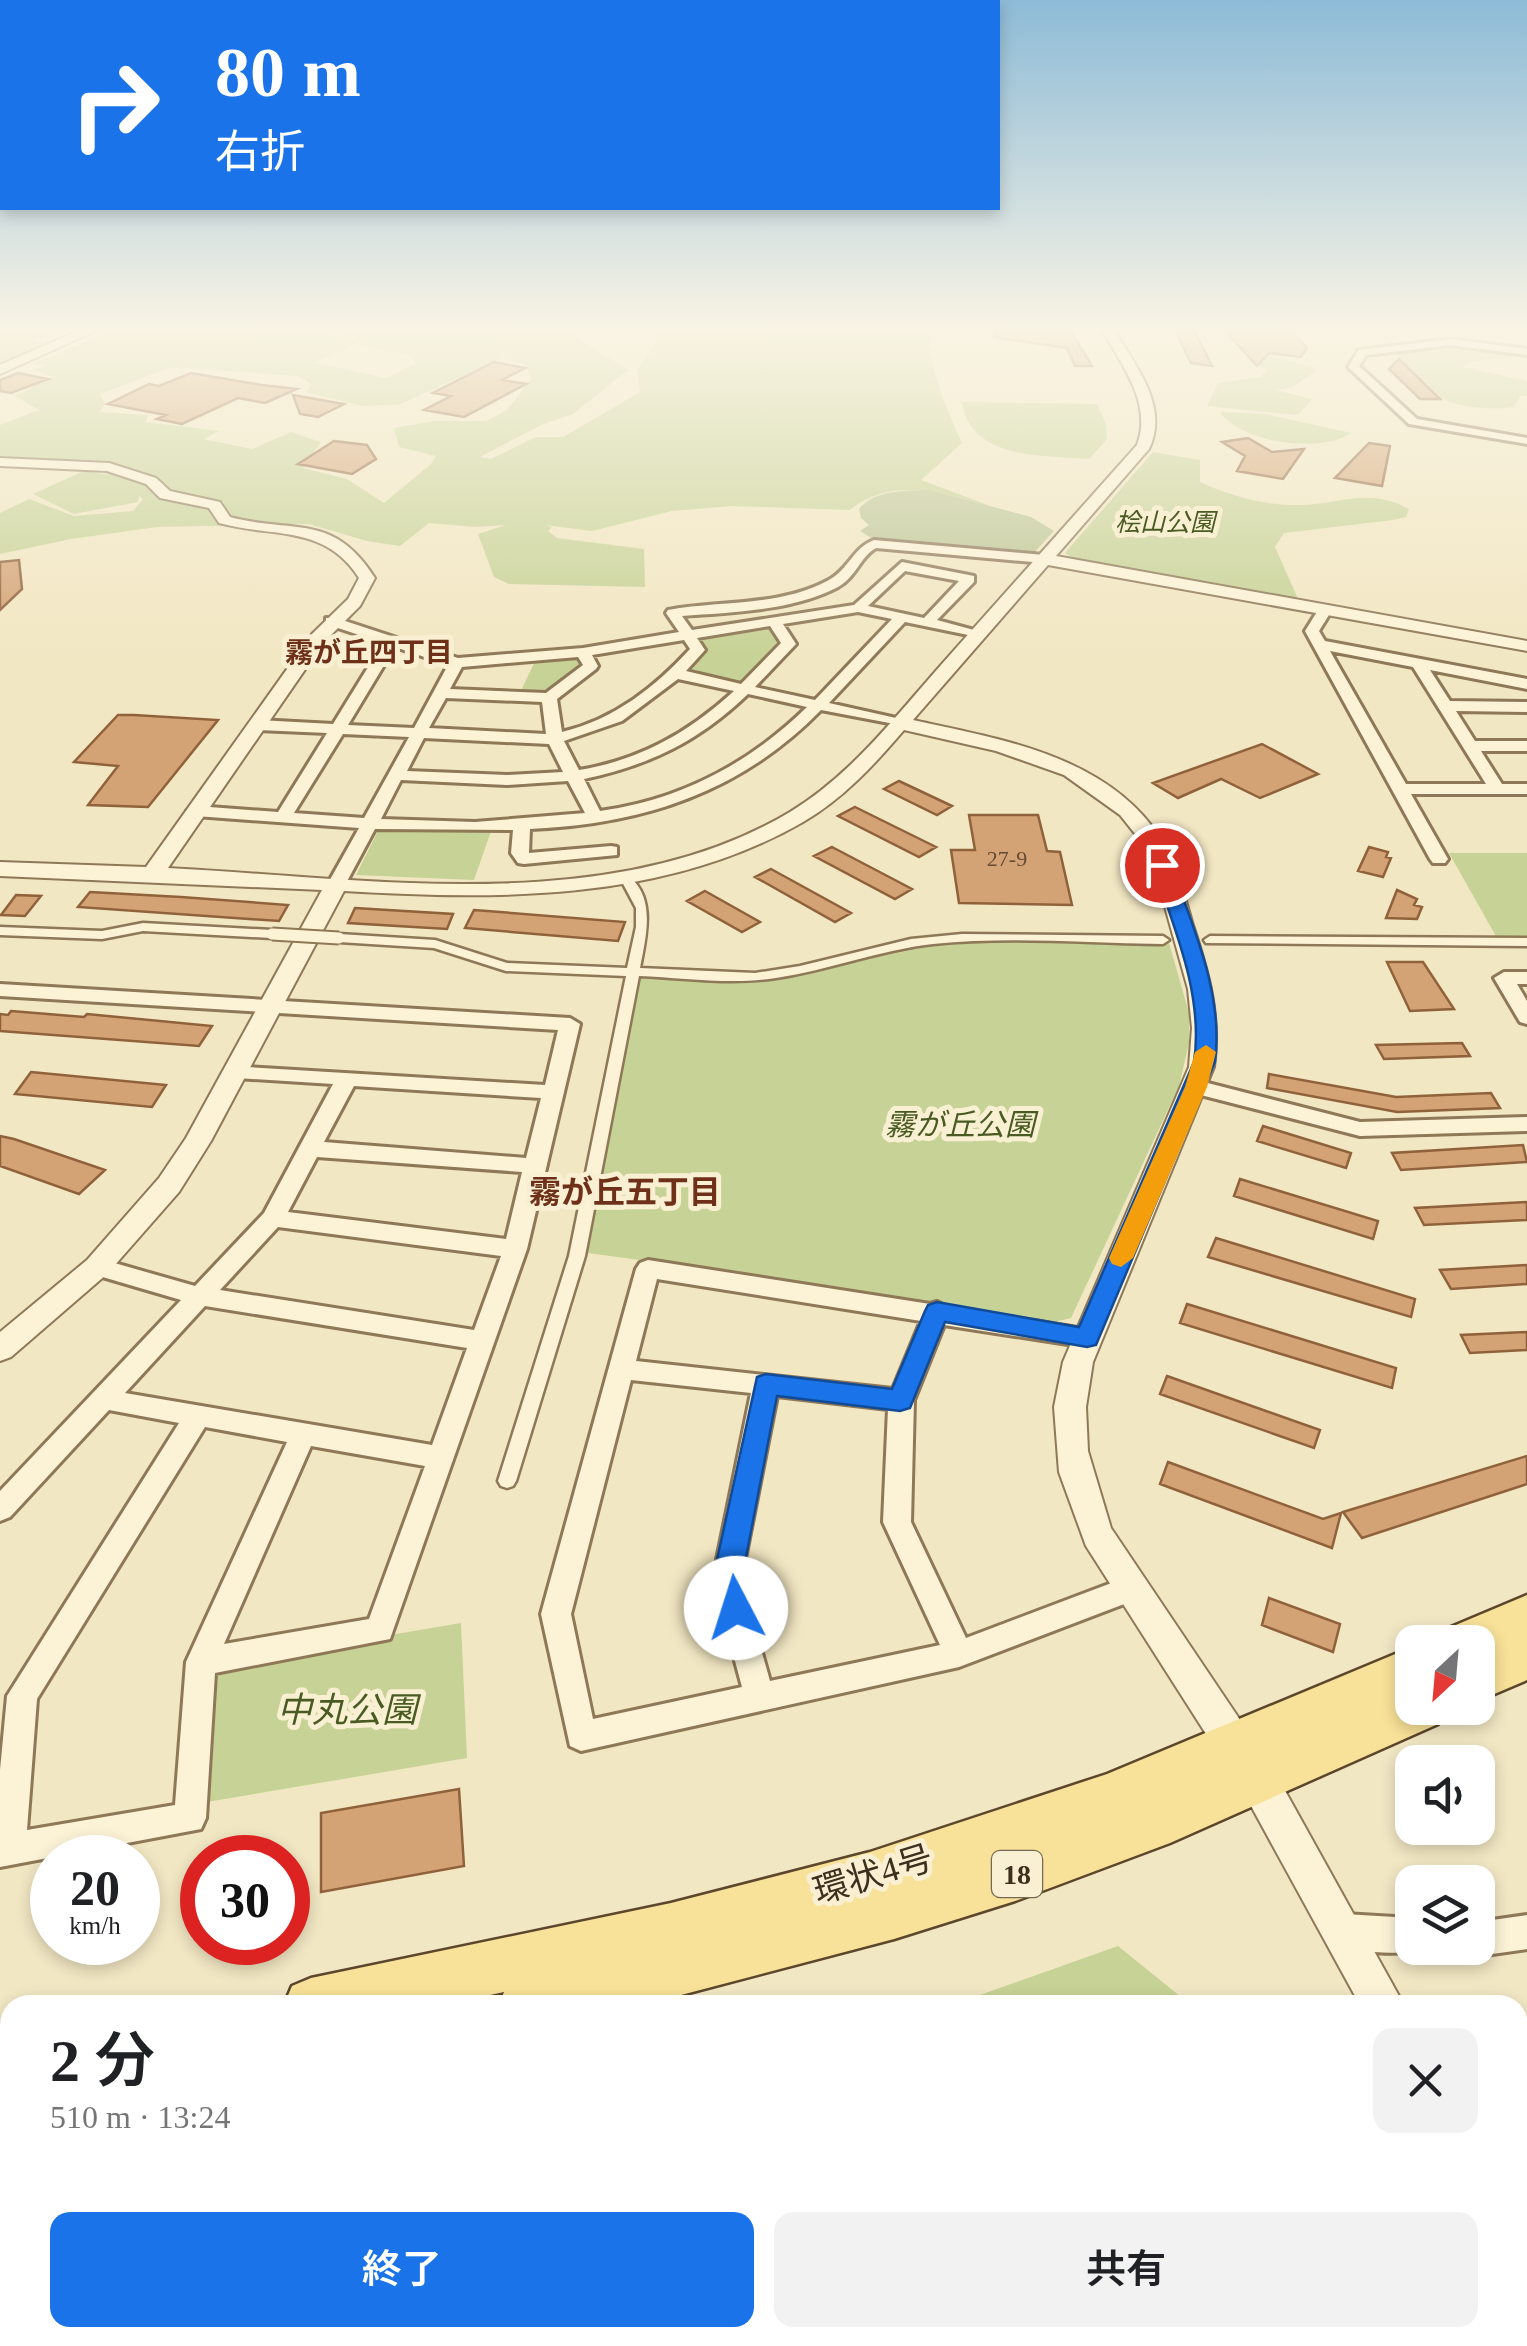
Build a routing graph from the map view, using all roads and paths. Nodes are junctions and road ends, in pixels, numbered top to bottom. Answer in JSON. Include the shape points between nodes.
{"nodes":[{"id":1,"x":1148,"y":437,"type":"edge"},
{"id":2,"x":1501,"y":437,"type":"edge"},
{"id":3,"x":1527,"y":442,"type":"edge"},
{"id":4,"x":0,"y":462,"type":"edge"},
{"id":5,"x":1044,"y":558,"type":"junction"},
{"id":6,"x":858,"y":608,"type":"junction"},
{"id":7,"x":1324,"y":610,"type":"junction"},
{"id":8,"x":902,"y":617,"type":"junction"},
{"id":9,"x":772,"y":620,"type":"junction"},
{"id":10,"x":331,"y":622,"type":"junction"},
{"id":11,"x":928,"y":622,"type":"junction"},
{"id":12,"x":978,"y":632,"type":"junction"},
{"id":13,"x":689,"y":633,"type":"junction"},
{"id":14,"x":392,"y":641,"type":"junction"},
{"id":15,"x":1322,"y":645,"type":"junction"},
{"id":16,"x":1527,"y":646,"type":"edge"},
{"id":17,"x":583,"y":652,"type":"junction"},
{"id":18,"x":457,"y":663,"type":"junction"},
{"id":19,"x":1418,"y":663,"type":"junction"},
{"id":20,"x":673,"y":673,"type":"junction"},
{"id":21,"x":1527,"y":684,"type":"edge"},
{"id":22,"x":744,"y":689,"type":"junction"},
{"id":23,"x":440,"y":693,"type":"junction"},
{"id":24,"x":549,"y":698,"type":"junction"},
{"id":25,"x":814,"y":705,"type":"junction"},
{"id":26,"x":1445,"y":706,"type":"junction"},
{"id":27,"x":1527,"y":707,"type":"edge"},
{"id":28,"x":900,"y":723,"type":"junction"},
{"id":29,"x":258,"y":725,"type":"junction"},
{"id":30,"x":337,"y":729,"type":"junction"},
{"id":31,"x":418,"y":733,"type":"junction"},
{"id":32,"x":555,"y":739,"type":"junction"},
{"id":33,"x":1470,"y":746,"type":"junction"},
{"id":34,"x":1527,"y":746,"type":"edge"},
{"id":35,"x":396,"y":775,"type":"junction"},
{"id":36,"x":575,"y":776,"type":"junction"},
{"id":37,"x":1399,"y":789,"type":"junction"},
{"id":38,"x":1497,"y":789,"type":"junction"},
{"id":39,"x":1527,"y":789,"type":"edge"},
{"id":40,"x":196,"y":811,"type":"junction"},
{"id":41,"x":284,"y":816,"type":"junction"},
{"id":42,"x":595,"y":817,"type":"junction"},
{"id":43,"x":370,"y":821,"type":"junction"},
{"id":44,"x":522,"y":825,"type":"junction"},
{"id":45,"x":610,"y":851,"type":"dead end"},
{"id":46,"x":1439,"y":859,"type":"dead end"},
{"id":47,"x":0,"y":869,"type":"edge"},
{"id":48,"x":152,"y":876,"type":"junction"},
{"id":49,"x":626,"y":878,"type":"junction"},
{"id":50,"x":336,"y":885,"type":"junction"},
{"id":51,"x":0,"y":931,"type":"edge"},
{"id":52,"x":1163,"y":940,"type":"dead end"},
{"id":53,"x":1210,"y":940,"type":"dead end"},
{"id":54,"x":1527,"y":942,"type":"edge"},
{"id":55,"x":1527,"y":978,"type":"edge"},
{"id":56,"x":0,"y":990,"type":"edge"},
{"id":57,"x":270,"y":1008,"type":"junction"},
{"id":58,"x":1527,"y":1018,"type":"edge"},
{"id":59,"x":236,"y":1071,"type":"junction"},
{"id":60,"x":346,"y":1080,"type":"junction"},
{"id":61,"x":1196,"y":1087,"type":"junction"},
{"id":62,"x":554,"y":1092,"type":"junction"},
{"id":63,"x":1527,"y":1124,"type":"edge"},
{"id":64,"x":312,"y":1149,"type":"junction"},
{"id":65,"x":537,"y":1166,"type":"junction"},
{"id":66,"x":273,"y":1218,"type":"junction"},
{"id":67,"x":515,"y":1249,"type":"junction"},
{"id":68,"x":97,"y":1267,"type":"junction"},
{"id":69,"x":198,"y":1296,"type":"junction"},
{"id":70,"x":937,"y":1311,"type":"junction"},
{"id":71,"x":1087,"y":1338,"type":"junction"},
{"id":72,"x":483,"y":1341,"type":"junction"},
{"id":73,"x":0,"y":1350,"type":"edge"},
{"id":74,"x":624,"y":1369,"type":"junction"},
{"id":75,"x":766,"y":1384,"type":"junction"},
{"id":76,"x":103,"y":1400,"type":"junction"},
{"id":77,"x":900,"y":1400,"type":"junction"},
{"id":78,"x":196,"y":1417,"type":"junction"},
{"id":79,"x":303,"y":1435,"type":"junction"},
{"id":80,"x":442,"y":1458,"type":"junction"},
{"id":81,"x":507,"y":1481,"type":"dead end"},
{"id":82,"x":0,"y":1509,"type":"edge"},
{"id":83,"x":1130,"y":1589,"type":"junction"},
{"id":84,"x":1527,"y":1615,"type":"edge"},
{"id":85,"x":1495,"y":1630,"type":"edge"},
{"id":86,"x":958,"y":1654,"type":"junction"},
{"id":87,"x":1527,"y":1657,"type":"edge"},
{"id":88,"x":201,"y":1662,"type":"junction"},
{"id":89,"x":1495,"y":1672,"type":"edge"},
{"id":90,"x":1395,"y":1678,"type":"edge"},
{"id":91,"x":760,"y":1698,"type":"junction"},
{"id":92,"x":1395,"y":1717,"type":"edge"},
{"id":93,"x":1249,"y":1765,"type":"junction"},
{"id":94,"x":4,"y":1850,"type":"edge"},
{"id":95,"x":1344,"y":1931,"type":"junction"},
{"id":96,"x":1527,"y":1932,"type":"edge"},
{"id":97,"x":1395,"y":1934,"type":"edge"},
{"id":98,"x":1495,"y":1937,"type":"edge"},
{"id":99,"x":462,"y":1990,"type":"edge"},
{"id":100,"x":412,"y":1995,"type":"edge"},
{"id":101,"x":568,"y":1995,"type":"edge"},
{"id":102,"x":1378,"y":1995,"type":"edge"}],
"edges":[{"from":1,"to":5,"type":"street"},
{"from":2,"to":3,"type":"street"},
{"from":4,"to":10,"type":"street","via":[[108,467],[151,481],[165,495],[215,505],[224,520],[238,525],[329,535],[367,578],[362,595]]},
{"from":5,"to":7,"type":"street"},
{"from":5,"to":12,"type":"street"},
{"from":5,"to":13,"type":"street","via":[[874,544],[844,580],[812,592],[673,613]]},
{"from":6,"to":8,"type":"street"},
{"from":6,"to":9,"type":"street"},
{"from":6,"to":11,"type":"street","via":[[902,566],[969,578]]},
{"from":7,"to":15,"type":"street","via":[[1312,631]]},
{"from":7,"to":16,"type":"street"},
{"from":8,"to":11,"type":"street"},
{"from":8,"to":25,"type":"street"},
{"from":9,"to":13,"type":"street"},
{"from":9,"to":22,"type":"street","via":[[789,644]]},
{"from":10,"to":14,"type":"street"},
{"from":10,"to":29,"type":"street"},
{"from":11,"to":12,"type":"street"},
{"from":12,"to":28,"type":"street"},
{"from":13,"to":17,"type":"street"},
{"from":13,"to":20,"type":"street","via":[[698,650]]},
{"from":14,"to":18,"type":"street"},
{"from":14,"to":30,"type":"street"},
{"from":15,"to":19,"type":"street"},
{"from":15,"to":37,"type":"street"},
{"from":17,"to":18,"type":"street"},
{"from":17,"to":24,"type":"street","via":[[591,666]]},
{"from":18,"to":23,"type":"street"},
{"from":19,"to":21,"type":"street"},
{"from":19,"to":26,"type":"street"},
{"from":20,"to":22,"type":"street"},
{"from":20,"to":32,"type":"street","via":[[624,717]]},
{"from":22,"to":25,"type":"street"},
{"from":22,"to":36,"type":"street","via":[[668,747]]},
{"from":23,"to":24,"type":"street"},
{"from":23,"to":31,"type":"street"},
{"from":24,"to":32,"type":"street"},
{"from":25,"to":28,"type":"street"},
{"from":25,"to":42,"type":"street","via":[[744,768],[690,793]]},
{"from":26,"to":27,"type":"street"},
{"from":26,"to":33,"type":"street"},
{"from":28,"to":49,"type":"street","via":[[836,790],[779,828]]},
{"from":28,"to":61,"type":"street","via":[[1055,764],[1102,789],[1137,820],[1162,865],[1194,959],[1208,1039]]},
{"from":29,"to":30,"type":"street"},
{"from":29,"to":40,"type":"street"},
{"from":30,"to":31,"type":"street"},
{"from":30,"to":41,"type":"street"},
{"from":31,"to":32,"type":"street"},
{"from":31,"to":35,"type":"street"},
{"from":32,"to":36,"type":"street"},
{"from":33,"to":34,"type":"street"},
{"from":33,"to":38,"type":"street"},
{"from":35,"to":36,"type":"street"},
{"from":35,"to":43,"type":"street"},
{"from":36,"to":42,"type":"street"},
{"from":37,"to":38,"type":"street"},
{"from":37,"to":46,"type":"street"},
{"from":38,"to":39,"type":"street"},
{"from":40,"to":41,"type":"street"},
{"from":40,"to":48,"type":"street"},
{"from":41,"to":43,"type":"street"},
{"from":42,"to":44,"type":"street"},
{"from":43,"to":44,"type":"street"},
{"from":43,"to":50,"type":"street"},
{"from":44,"to":45,"type":"street","via":[[524,859]]},
{"from":47,"to":48,"type":"street"},
{"from":48,"to":50,"type":"street"},
{"from":49,"to":50,"type":"street","via":[[494,892]]},
{"from":49,"to":81,"type":"street","via":[[642,908],[642,927],[603,1128],[577,1256]]},
{"from":50,"to":57,"type":"street"},
{"from":51,"to":52,"type":"street","bridge":true,"via":[[102,935],[143,928],[339,938],[435,944],[506,968],[741,977],[786,974],[937,940]]},
{"from":53,"to":54,"type":"street"},
{"from":55,"to":58,"type":"street","via":[[1504,978]]},
{"from":56,"to":57,"type":"street"},
{"from":57,"to":59,"type":"street"},
{"from":57,"to":62,"type":"street","via":[[570,1024]]},
{"from":59,"to":60,"type":"street"},
{"from":59,"to":68,"type":"street","via":[[169,1185]]},
{"from":60,"to":62,"type":"street"},
{"from":60,"to":64,"type":"street"},
{"from":61,"to":63,"type":"street","via":[[1360,1128]]},
{"from":61,"to":71,"type":"street"},
{"from":62,"to":65,"type":"street"},
{"from":64,"to":65,"type":"street"},
{"from":64,"to":66,"type":"street"},
{"from":65,"to":67,"type":"street"},
{"from":66,"to":67,"type":"street"},
{"from":66,"to":69,"type":"street"},
{"from":67,"to":72,"type":"street"},
{"from":68,"to":69,"type":"street"},
{"from":68,"to":73,"type":"street"},
{"from":69,"to":72,"type":"street"},
{"from":69,"to":76,"type":"street"},
{"from":70,"to":71,"type":"street"},
{"from":70,"to":74,"type":"street","via":[[648,1269]]},
{"from":70,"to":77,"type":"street"},
{"from":71,"to":83,"type":"street","via":[[1072,1384],[1073,1470],[1082,1502]]},
{"from":72,"to":80,"type":"street"},
{"from":74,"to":75,"type":"street"},
{"from":74,"to":91,"type":"street","via":[[556,1614],[582,1736]]},
{"from":75,"to":77,"type":"street"},
{"from":75,"to":91,"type":"street","via":[[728,1578]]},
{"from":76,"to":78,"type":"street"},
{"from":76,"to":82,"type":"street"},
{"from":77,"to":86,"type":"street","via":[[897,1522]]},
{"from":78,"to":79,"type":"street"},
{"from":78,"to":94,"type":"street","via":[[22,1696]]},
{"from":79,"to":80,"type":"street"},
{"from":79,"to":88,"type":"street"},
{"from":80,"to":88,"type":"street","via":[[380,1630]]},
{"from":83,"to":86,"type":"street"},
{"from":83,"to":93,"type":"street"},
{"from":84,"to":85,"type":"main road"},
{"from":86,"to":91,"type":"street"},
{"from":87,"to":89,"type":"main road"},
{"from":88,"to":94,"type":"street","via":[[190,1818]]},
{"from":90,"to":93,"type":"main road","name":"環状4号","number":"18"},
{"from":92,"to":93,"type":"main road","name":"環状4号","number":"18"},
{"from":93,"to":95,"type":"street"},
{"from":93,"to":99,"type":"main road","name":"環状4号","number":"18"},
{"from":93,"to":101,"type":"main road","name":"環状4号","number":"18","via":[[1016,1875],[809,1938]]},
{"from":95,"to":97,"type":"street"},
{"from":95,"to":102,"type":"street"},
{"from":96,"to":98,"type":"street"},
{"from":99,"to":100,"type":"main road","name":"環状4号","number":"18"}]}
